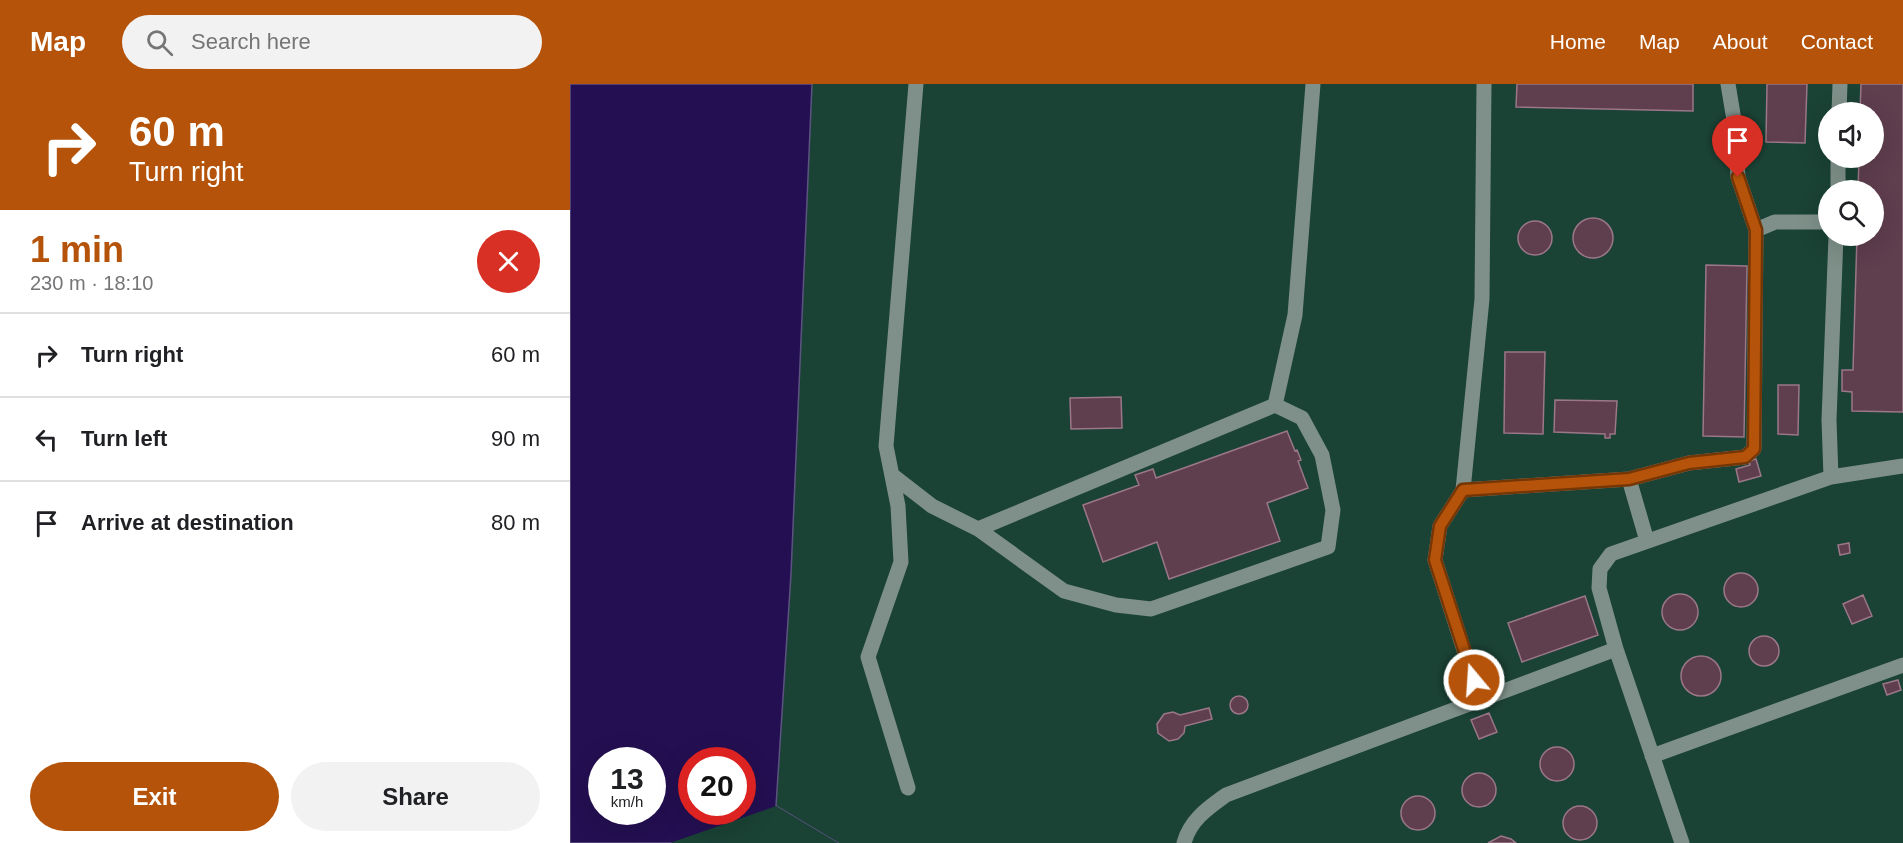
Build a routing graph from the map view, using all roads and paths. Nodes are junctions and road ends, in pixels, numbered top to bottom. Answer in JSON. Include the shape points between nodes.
{"nodes":[{"id":1,"x":916,"y":84,"type":"edge"},
{"id":2,"x":1312,"y":84,"type":"edge"},
{"id":3,"x":1484,"y":84,"type":"edge"},
{"id":4,"x":1728,"y":84,"type":"edge"},
{"id":5,"x":1840,"y":84,"type":"edge"},
{"id":6,"x":1839,"y":102,"type":"edge"},
{"id":7,"x":1818,"y":222,"type":"edge"},
{"id":8,"x":1756,"y":230,"type":"junction"},
{"id":9,"x":1836,"y":246,"type":"edge"},
{"id":10,"x":1275,"y":405,"type":"junction"},
{"id":11,"x":1903,"y":466,"type":"edge"},
{"id":12,"x":892,"y":475,"type":"junction"},
{"id":13,"x":1832,"y":477,"type":"junction"},
{"id":14,"x":1629,"y":479,"type":"junction"},
{"id":15,"x":1463,"y":490,"type":"junction"},
{"id":16,"x":978,"y":529,"type":"junction"},
{"id":17,"x":1647,"y":541,"type":"junction"},
{"id":18,"x":1616,"y":649,"type":"junction"},
{"id":19,"x":1903,"y":665,"type":"edge"},
{"id":20,"x":1480,"y":700,"type":"junction"},
{"id":21,"x":1652,"y":756,"type":"junction"},
{"id":22,"x":908,"y":788,"type":"dead end"},
{"id":23,"x":1184,"y":843,"type":"edge"},
{"id":24,"x":1682,"y":843,"type":"edge"}],
"edges":[{"from":1,"to":12,"type":"lane","via":[[886,446]]},
{"from":2,"to":10,"type":"lane","via":[[1295,315]]},
{"from":3,"to":15,"type":"lane","via":[[1482,299]]},
{"from":4,"to":8,"type":"lane","via":[[1738,177]]},
{"from":5,"to":6,"type":"lane"},
{"from":7,"to":8,"type":"lane","via":[[1774,222]]},
{"from":8,"to":14,"type":"lane","via":[[1754,449],[1745,457],[1689,463]]},
{"from":9,"to":13,"type":"lane","via":[[1829,420]]},
{"from":10,"to":16,"type":"lane"},
{"from":10,"to":16,"type":"lane","via":[[1302,418],[1323,455],[1333,510],[1328,547],[1151,609],[1116,605],[1064,591]]},
{"from":11,"to":13,"type":"lane"},
{"from":12,"to":16,"type":"lane","via":[[932,506]]},
{"from":12,"to":22,"type":"lane","via":[[901,562],[868,657]]},
{"from":13,"to":17,"type":"lane"},
{"from":14,"to":15,"type":"lane"},
{"from":14,"to":17,"type":"lane"},
{"from":15,"to":20,"type":"lane","via":[[1440,526],[1435,560]]},
{"from":17,"to":18,"type":"lane","via":[[1611,554],[1600,569],[1599,588]]},
{"from":18,"to":20,"type":"lane"},
{"from":18,"to":21,"type":"lane"},
{"from":19,"to":21,"type":"lane"},
{"from":20,"to":23,"type":"lane","via":[[1226,795],[1204,811],[1187,832]]},
{"from":21,"to":24,"type":"lane"}]}
